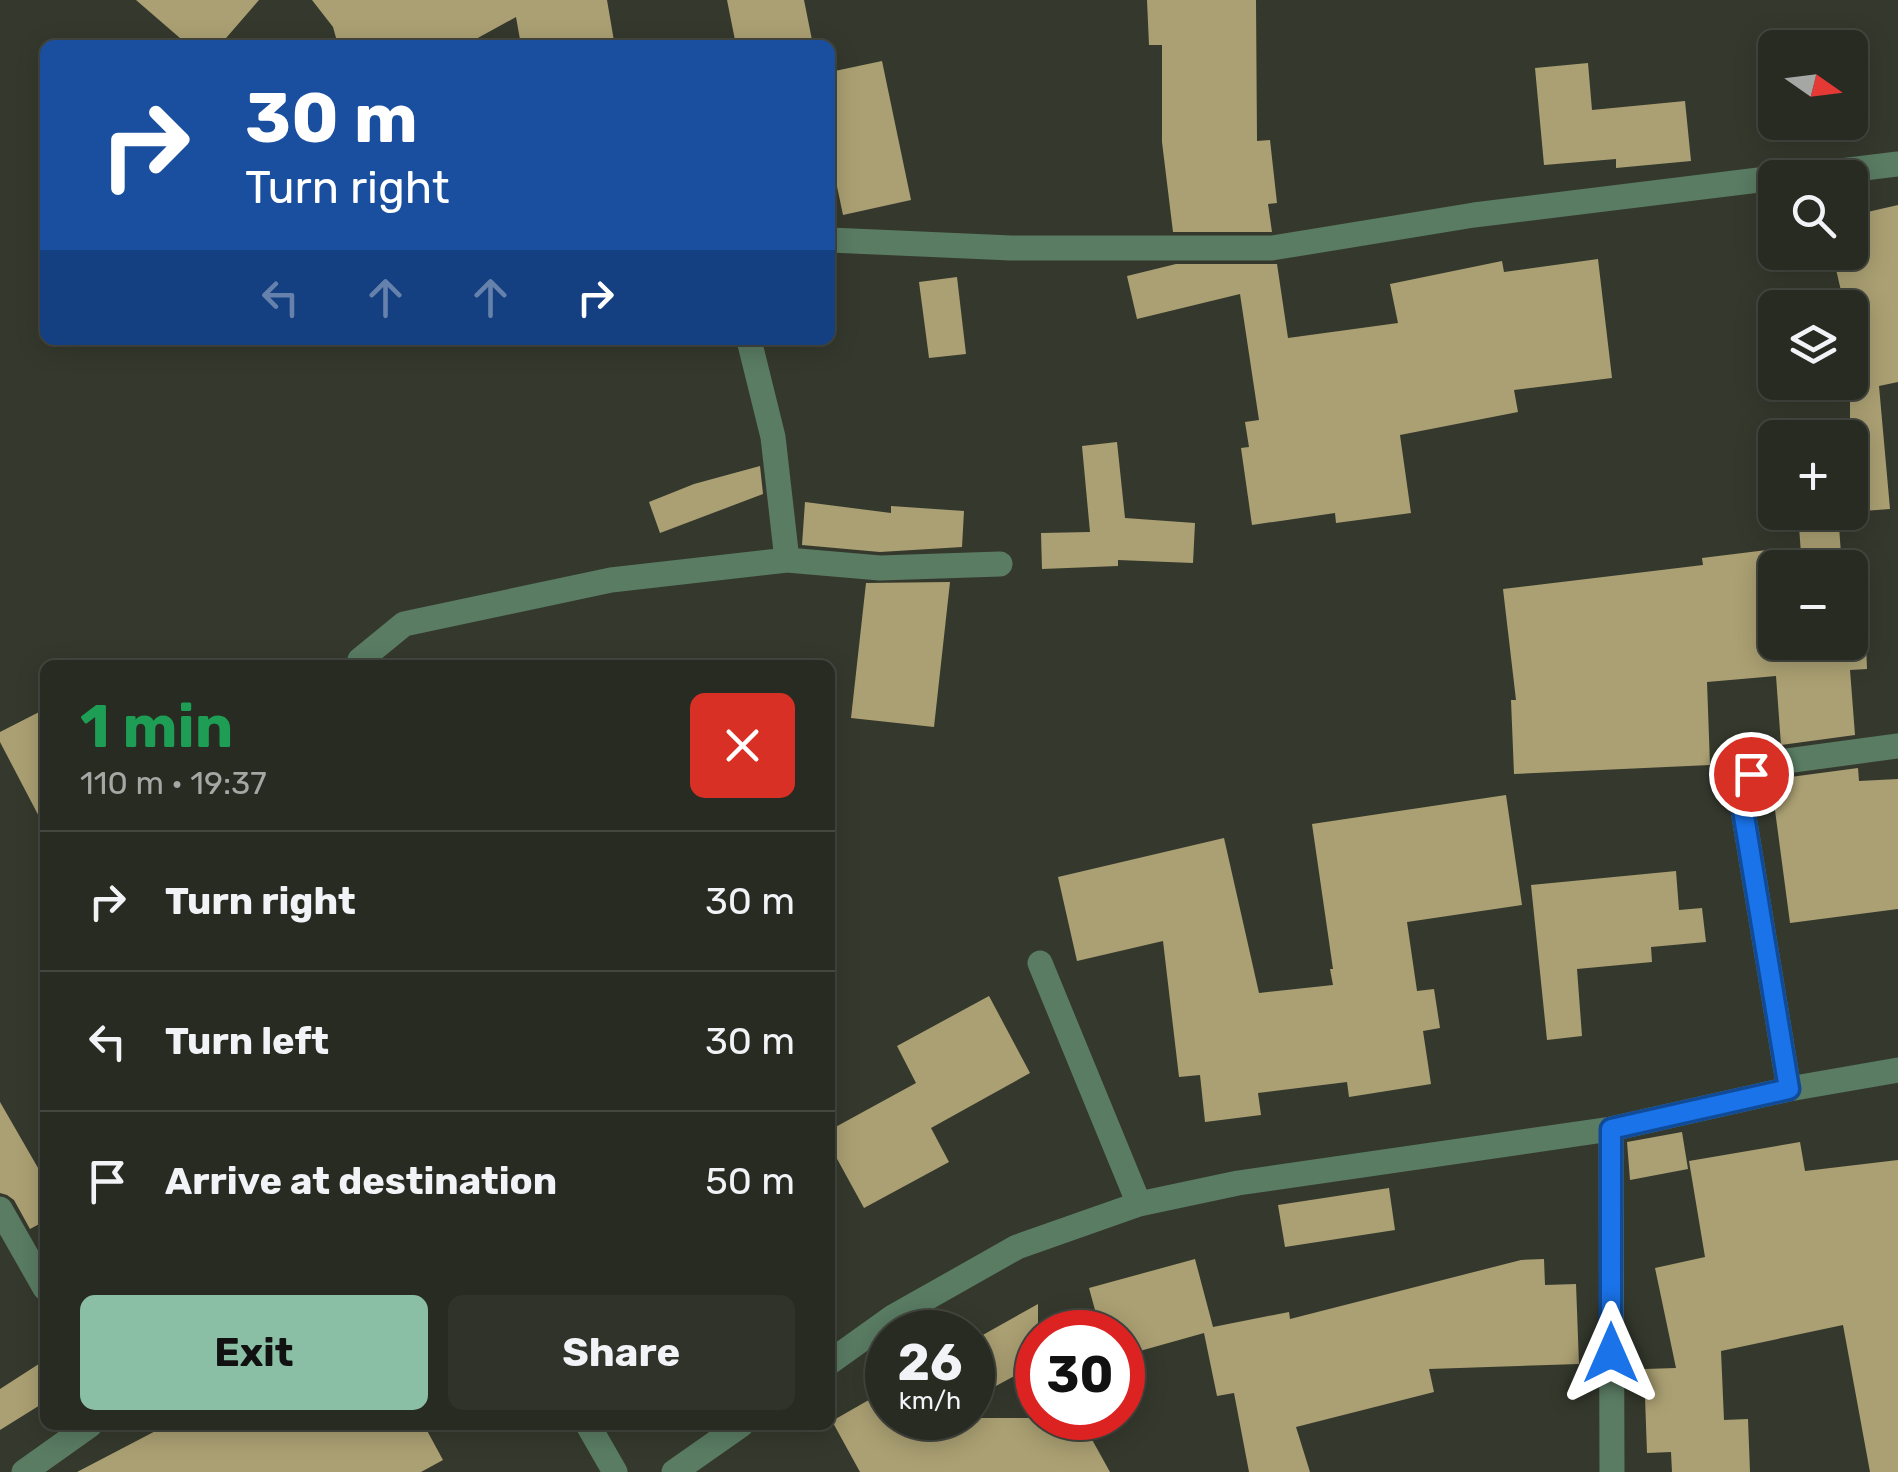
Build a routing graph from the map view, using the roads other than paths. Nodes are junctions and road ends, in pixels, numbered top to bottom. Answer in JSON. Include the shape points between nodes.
{"nodes":[{"id":1,"x":1898,"y":164,"type":"edge"},
{"id":2,"x":1868,"y":168,"type":"edge"},
{"id":3,"x":1758,"y":180,"type":"edge"},
{"id":4,"x":835,"y":240,"type":"edge"},
{"id":5,"x":751,"y":345,"type":"edge"},
{"id":6,"x":787,"y":560,"type":"junction"},
{"id":7,"x":1000,"y":564,"type":"dead end"},
{"id":8,"x":360,"y":660,"type":"edge"},
{"id":9,"x":1898,"y":746,"type":"edge"},
{"id":10,"x":1040,"y":963,"type":"dead end"},
{"id":11,"x":1898,"y":1070,"type":"edge"},
{"id":12,"x":1789,"y":1089,"type":"junction"},
{"id":13,"x":1611,"y":1129,"type":"junction"},
{"id":14,"x":1139,"y":1204,"type":"junction"},
{"id":15,"x":0,"y":1209,"type":"edge"},
{"id":16,"x":40,"y":1279,"type":"edge"},
{"id":17,"x":835,"y":1358,"type":"edge"},
{"id":18,"x":83,"y":1430,"type":"edge"},
{"id":19,"x":591,"y":1430,"type":"edge"},
{"id":20,"x":733,"y":1430,"type":"edge"},
{"id":21,"x":24,"y":1472,"type":"edge"},
{"id":22,"x":615,"y":1472,"type":"edge"},
{"id":23,"x":674,"y":1472,"type":"edge"},
{"id":24,"x":1612,"y":1472,"type":"edge"}],
"edges":[{"from":1,"to":2,"type":"street"},
{"from":3,"to":4,"type":"street","via":[[1272,248]]},
{"from":5,"to":6,"type":"street","via":[[773,437]]},
{"from":6,"to":7,"type":"street","via":[[880,568]]},
{"from":6,"to":8,"type":"street","via":[[611,580],[404,624]]},
{"from":9,"to":12,"type":"street","via":[[1778,762],[1751,774],[1740,792]]},
{"from":10,"to":14,"type":"street"},
{"from":11,"to":12,"type":"street"},
{"from":12,"to":13,"type":"street"},
{"from":13,"to":14,"type":"street","via":[[1238,1183]]},
{"from":13,"to":24,"type":"street"},
{"from":14,"to":17,"type":"street","via":[[1017,1247],[893,1317]]},
{"from":15,"to":16,"type":"street"},
{"from":18,"to":21,"type":"street"},
{"from":19,"to":22,"type":"street"},
{"from":20,"to":23,"type":"street"}]}
